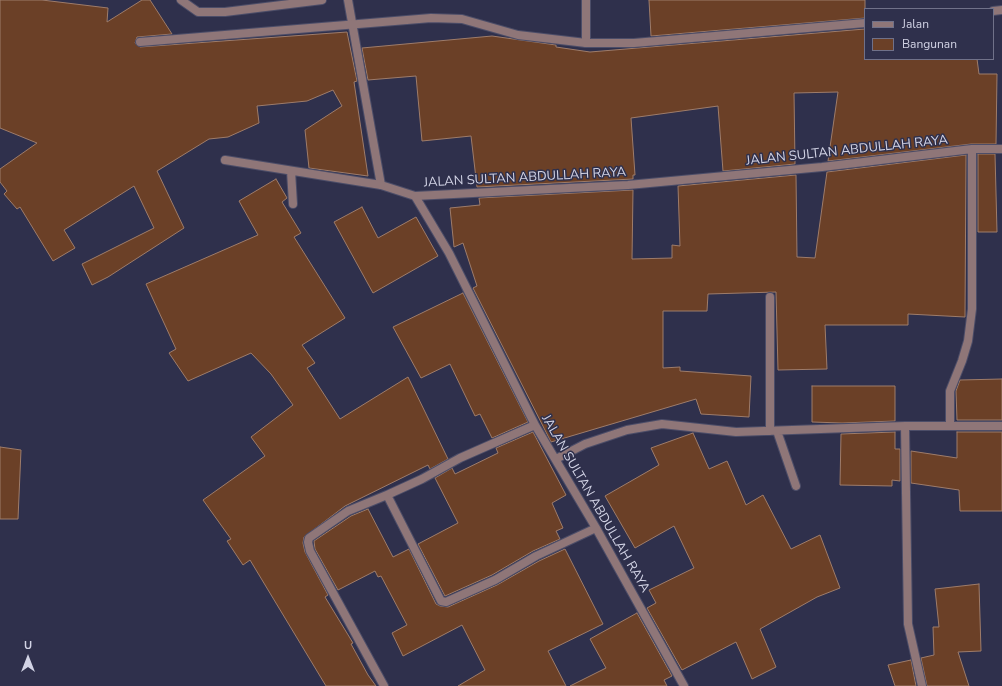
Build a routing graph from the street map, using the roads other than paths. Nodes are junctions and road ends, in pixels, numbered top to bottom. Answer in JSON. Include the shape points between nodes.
{"nodes":[{"id":1,"x":181,"y":0,"type":"edge"},
{"id":2,"x":322,"y":0,"type":"edge"},
{"id":3,"x":348,"y":0,"type":"edge"},
{"id":4,"x":586,"y":0,"type":"edge"},
{"id":5,"x":864,"y":23,"type":"edge"},
{"id":6,"x":351,"y":25,"type":"junction"},
{"id":7,"x":140,"y":42,"type":"dead end"},
{"id":8,"x":586,"y":43,"type":"junction"},
{"id":9,"x":972,"y":149,"type":"junction"},
{"id":10,"x":1002,"y":149,"type":"edge"},
{"id":11,"x":225,"y":160,"type":"dead end"},
{"id":12,"x":291,"y":171,"type":"junction"},
{"id":13,"x":380,"y":185,"type":"junction"},
{"id":14,"x":415,"y":196,"type":"junction"},
{"id":15,"x":293,"y":204,"type":"dead end"},
{"id":16,"x":770,"y":297,"type":"dead end"},
{"id":17,"x":536,"y":426,"type":"junction"},
{"id":18,"x":905,"y":426,"type":"junction"},
{"id":19,"x":950,"y":426,"type":"junction"},
{"id":20,"x":1002,"y":426,"type":"edge"},
{"id":21,"x":774,"y":431,"type":"junction"},
{"id":22,"x":556,"y":459,"type":"junction"},
{"id":23,"x":796,"y":486,"type":"dead end"},
{"id":24,"x":387,"y":496,"type":"junction"},
{"id":25,"x":596,"y":528,"type":"junction"},
{"id":26,"x":384,"y":686,"type":"edge"},
{"id":27,"x":684,"y":686,"type":"edge"},
{"id":28,"x":922,"y":686,"type":"edge"}],
"edges":[{"from":1,"to":2,"type":"street","via":[[198,12],[225,12]]},
{"from":3,"to":6,"type":"street"},
{"from":4,"to":8,"type":"street"},
{"from":5,"to":8,"type":"street","via":[[634,43]]},
{"from":6,"to":7,"type":"street"},
{"from":6,"to":8,"type":"street","via":[[431,18],[462,19],[518,35]]},
{"from":6,"to":13,"type":"street"},
{"from":9,"to":10,"type":"street","name":"JALAN SULTAN ABDULLAH RAYA"},
{"from":9,"to":14,"type":"street","name":"JALAN SULTAN ABDULLAH RAYA","via":[[822,167],[628,185]]},
{"from":9,"to":19,"type":"street","via":[[972,309],[968,340],[950,391]]},
{"from":11,"to":12,"type":"street"},
{"from":12,"to":13,"type":"street"},
{"from":12,"to":15,"type":"street"},
{"from":13,"to":14,"type":"street"},
{"from":14,"to":17,"type":"street","name":"JALAN SULTAN ABDULLAH RAYA","via":[[449,253]]},
{"from":16,"to":21,"type":"street"},
{"from":17,"to":22,"type":"street","name":"JALAN SULTAN ABDULLAH RAYA"},
{"from":17,"to":24,"type":"street","via":[[460,458]]},
{"from":18,"to":19,"type":"street"},
{"from":18,"to":21,"type":"street"},
{"from":18,"to":28,"type":"street","via":[[908,624]]},
{"from":19,"to":20,"type":"street"},
{"from":21,"to":22,"type":"street","via":[[736,432],[662,424],[645,426],[585,444]]},
{"from":21,"to":23,"type":"street"},
{"from":22,"to":25,"type":"street","name":"JALAN SULTAN ABDULLAH RAYA"},
{"from":24,"to":25,"type":"street","via":[[441,601],[446,602]]},
{"from":24,"to":26,"type":"street","via":[[348,511],[308,542]]},
{"from":25,"to":27,"type":"street","name":"JALAN SULTAN ABDULLAH RAYA"}]}
